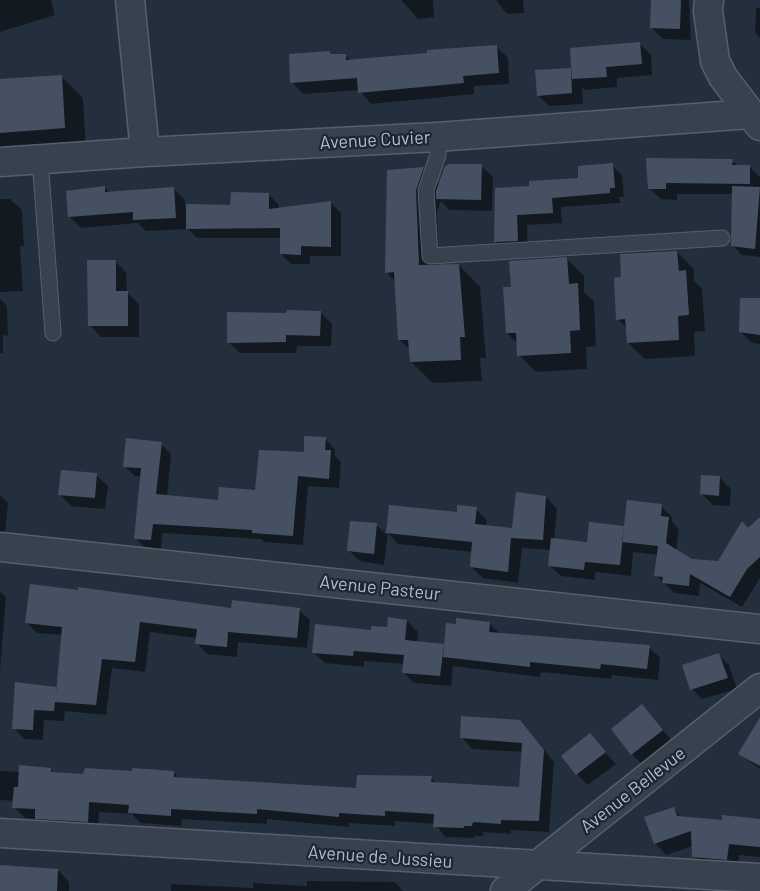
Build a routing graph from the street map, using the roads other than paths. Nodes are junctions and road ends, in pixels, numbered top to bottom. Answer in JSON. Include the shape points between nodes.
{"nodes":[{"id":1,"x":130,"y":0,"type":"edge"},
{"id":2,"x":710,"y":0,"type":"edge"},
{"id":3,"x":755,"y":120,"type":"edge"},
{"id":4,"x":437,"y":137,"type":"junction"},
{"id":5,"x":145,"y":152,"type":"junction"},
{"id":6,"x":40,"y":159,"type":"junction"},
{"id":7,"x":0,"y":162,"type":"edge"},
{"id":8,"x":723,"y":238,"type":"dead end"},
{"id":9,"x":53,"y":333,"type":"dead end"},
{"id":10,"x":0,"y":547,"type":"edge"},
{"id":11,"x":760,"y":629,"type":"edge"},
{"id":12,"x":760,"y":688,"type":"edge"},
{"id":13,"x":0,"y":833,"type":"edge"},
{"id":14,"x":536,"y":867,"type":"junction"},
{"id":15,"x":760,"y":878,"type":"edge"},
{"id":16,"x":505,"y":891,"type":"edge"}],
"edges":[{"from":1,"to":5,"type":"street"},
{"from":2,"to":3,"type":"street","via":[[715,62]]},
{"from":3,"to":4,"type":"street","name":"Avenue Cuvier"},
{"from":4,"to":5,"type":"street","name":"Avenue Cuvier"},
{"from":4,"to":8,"type":"lane","via":[[438,155],[426,190],[430,255]]},
{"from":5,"to":6,"type":"street","name":"Avenue Cuvier"},
{"from":6,"to":7,"type":"street","name":"Avenue Cuvier"},
{"from":6,"to":9,"type":"lane"},
{"from":10,"to":11,"type":"street","name":"Avenue Pasteur"},
{"from":12,"to":14,"type":"street","name":"Avenue Bellevue"},
{"from":13,"to":14,"type":"street","name":"Avenue de Jussieu"},
{"from":14,"to":15,"type":"street","name":"Avenue de Jussieu"},
{"from":14,"to":16,"type":"street","name":"Avenue Bellevue"}]}
